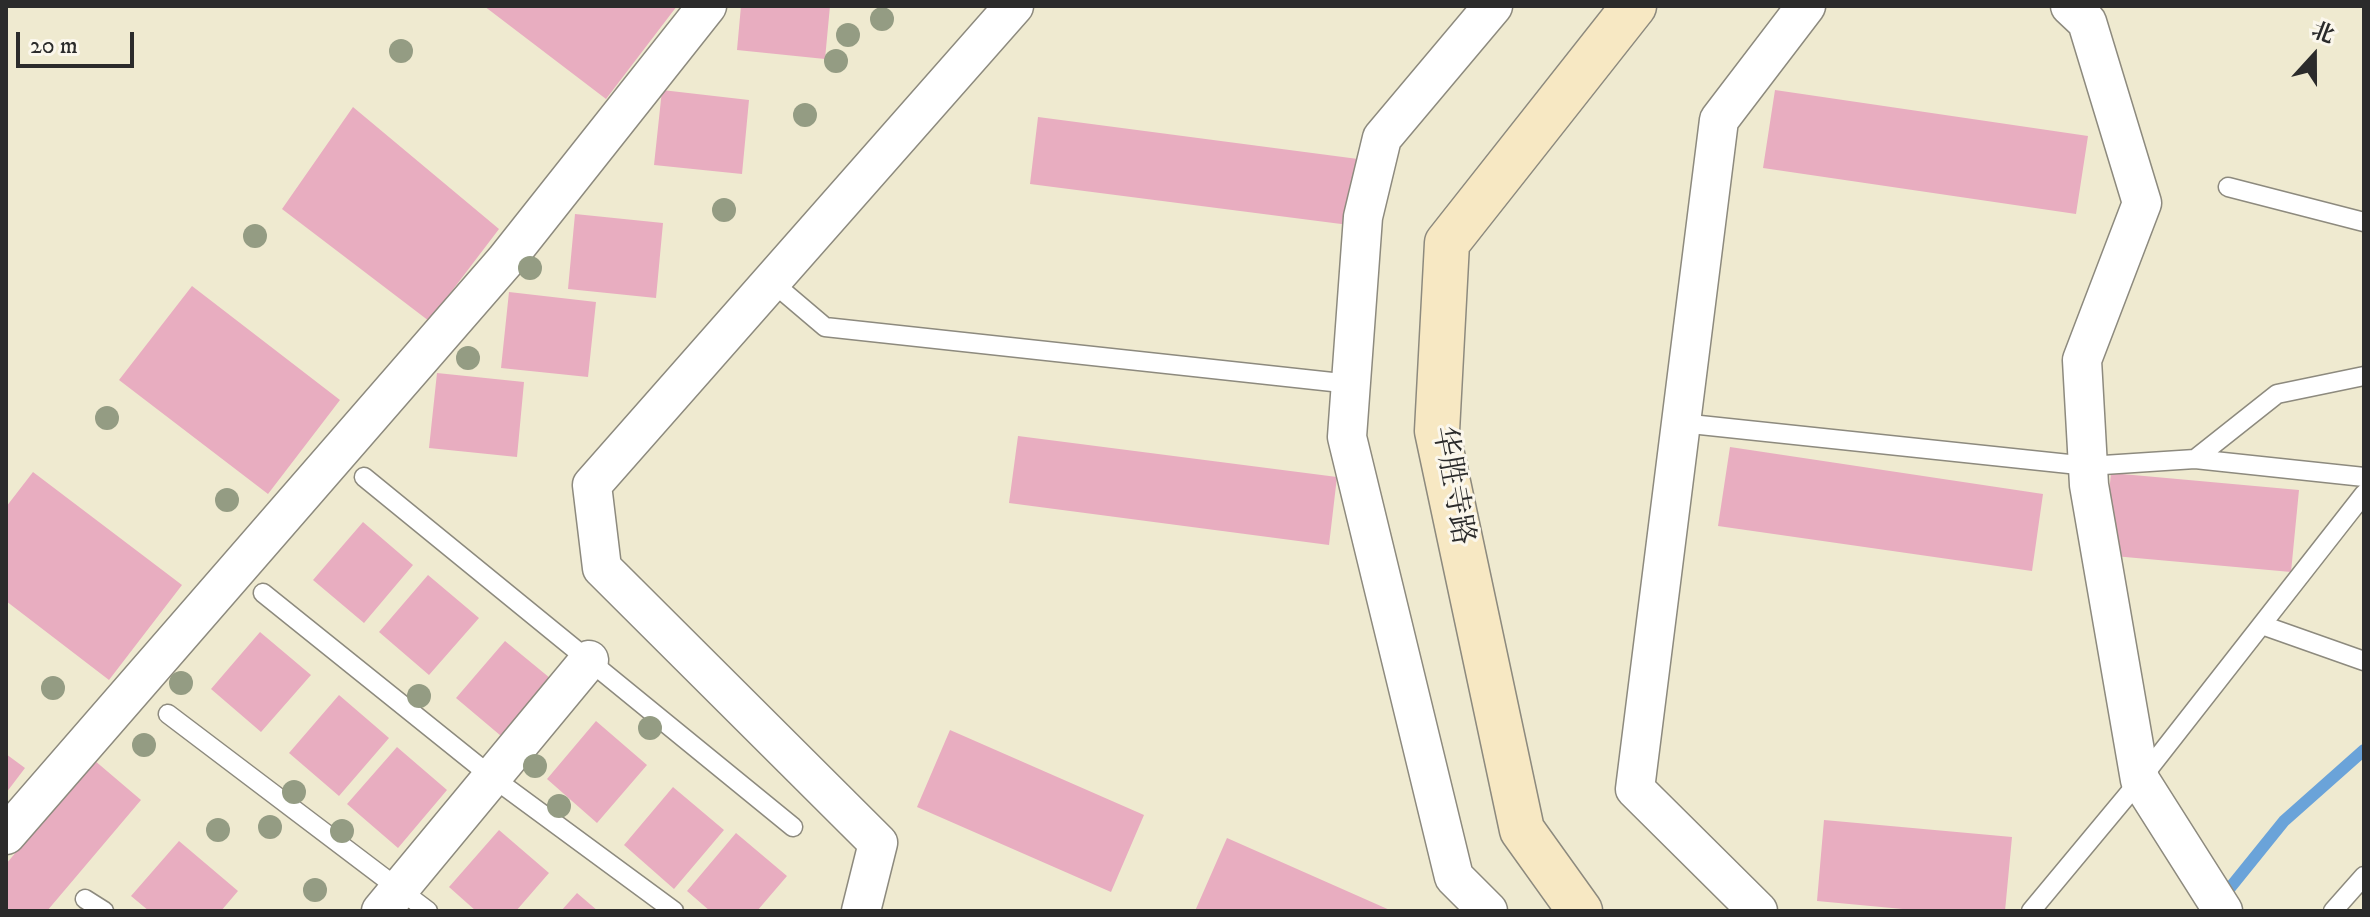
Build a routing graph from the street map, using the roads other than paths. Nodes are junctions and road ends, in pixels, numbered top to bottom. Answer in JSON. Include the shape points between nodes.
{"nodes":[{"id":1,"x":707,"y":6,"type":"edge"},
{"id":2,"x":1014,"y":6,"type":"edge"},
{"id":3,"x":1493,"y":6,"type":"edge"},
{"id":4,"x":1634,"y":6,"type":"edge"},
{"id":5,"x":1806,"y":6,"type":"edge"},
{"id":6,"x":2070,"y":6,"type":"edge"},
{"id":7,"x":2228,"y":187,"type":"dead end"},
{"id":8,"x":2364,"y":222,"type":"edge"},
{"id":9,"x":772,"y":282,"type":"junction"},
{"id":10,"x":2364,"y":376,"type":"edge"},
{"id":11,"x":1351,"y":384,"type":"junction"},
{"id":12,"x":1681,"y":423,"type":"junction"},
{"id":13,"x":2195,"y":459,"type":"junction"},
{"id":14,"x":2088,"y":466,"type":"junction"},
{"id":15,"x":364,"y":477,"type":"dead end"},
{"id":16,"x":2364,"y":477,"type":"edge"},
{"id":17,"x":2364,"y":494,"type":"edge"},
{"id":18,"x":263,"y":593,"type":"dead end"},
{"id":19,"x":2262,"y":625,"type":"junction"},
{"id":20,"x":589,"y":660,"type":"junction"},
{"id":21,"x":2364,"y":661,"type":"edge"},
{"id":22,"x":168,"y":714,"type":"dead end"},
{"id":23,"x":492,"y":777,"type":"junction"},
{"id":24,"x":2140,"y":780,"type":"junction"},
{"id":25,"x":793,"y":827,"type":"dead end"},
{"id":26,"x":6,"y":835,"type":"edge"},
{"id":27,"x":2364,"y":876,"type":"edge"},
{"id":28,"x":85,"y":899,"type":"dead end"},
{"id":29,"x":403,"y":904,"type":"edge"},
{"id":30,"x":104,"y":911,"type":"edge"},
{"id":31,"x":674,"y":911,"type":"edge"},
{"id":32,"x":861,"y":911,"type":"edge"},
{"id":33,"x":1488,"y":911,"type":"edge"},
{"id":34,"x":1580,"y":911,"type":"edge"},
{"id":35,"x":1758,"y":911,"type":"edge"},
{"id":36,"x":2031,"y":911,"type":"edge"},
{"id":37,"x":2223,"y":911,"type":"edge"},
{"id":38,"x":2333,"y":911,"type":"edge"}],
"edges":[{"from":1,"to":26,"type":"street","via":[[505,261]]},
{"from":2,"to":9,"type":"street"},
{"from":3,"to":11,"type":"street","via":[[1382,138],[1363,217]]},
{"from":4,"to":34,"type":"street","name":"华胜寺路","via":[[1447,243],[1446,258],[1437,431],[1522,830]]},
{"from":5,"to":12,"type":"street","via":[[1719,120]]},
{"from":6,"to":14,"type":"street","via":[[2087,22],[2142,203],[2082,360]]},
{"from":7,"to":8,"type":"lane"},
{"from":9,"to":11,"type":"lane","via":[[825,327]]},
{"from":9,"to":32,"type":"street","via":[[592,485],[602,568],[878,843]]},
{"from":10,"to":13,"type":"lane","via":[[2277,394]]},
{"from":11,"to":33,"type":"street","via":[[1347,437],[1454,877]]},
{"from":12,"to":14,"type":"lane"},
{"from":12,"to":35,"type":"street","via":[[1635,789]]},
{"from":13,"to":14,"type":"lane"},
{"from":13,"to":16,"type":"lane"},
{"from":14,"to":24,"type":"street"},
{"from":15,"to":20,"type":"lane"},
{"from":17,"to":19,"type":"lane"},
{"from":18,"to":23,"type":"lane"},
{"from":19,"to":21,"type":"lane"},
{"from":19,"to":24,"type":"lane"},
{"from":20,"to":23,"type":"street"},
{"from":20,"to":25,"type":"lane"},
{"from":22,"to":29,"type":"lane"},
{"from":23,"to":29,"type":"street"},
{"from":23,"to":31,"type":"lane"},
{"from":24,"to":36,"type":"lane"},
{"from":24,"to":37,"type":"street"},
{"from":27,"to":38,"type":"lane"},
{"from":28,"to":30,"type":"lane"}]}
